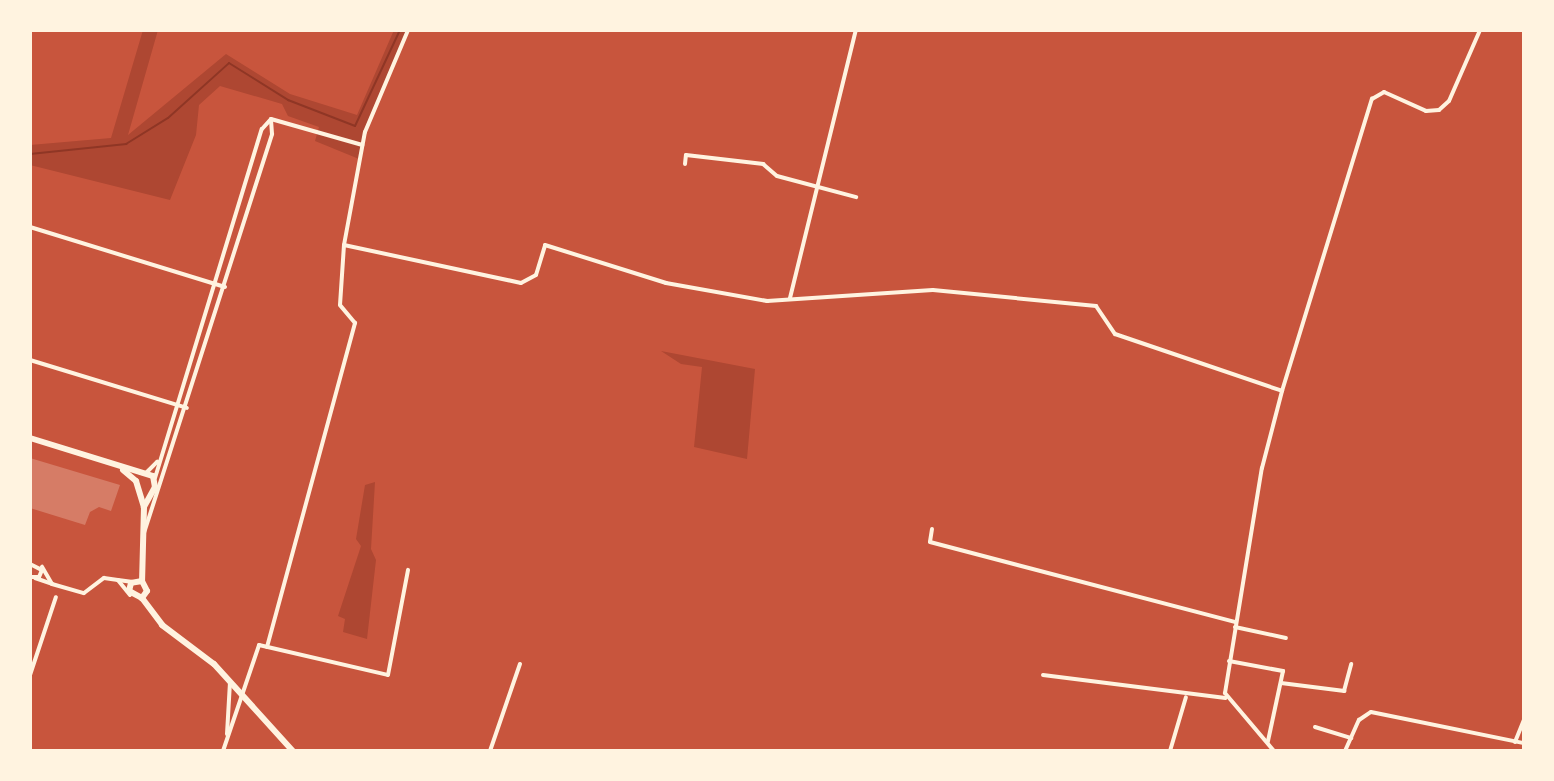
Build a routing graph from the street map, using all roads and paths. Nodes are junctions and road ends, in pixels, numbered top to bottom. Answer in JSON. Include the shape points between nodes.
{"nodes":[{"id":1,"x":408,"y":30,"type":"edge"},
{"id":2,"x":856,"y":30,"type":"edge"},
{"id":3,"x":1480,"y":30,"type":"edge"},
{"id":4,"x":271,"y":119,"type":"junction"},
{"id":5,"x":362,"y":145,"type":"junction"},
{"id":6,"x":685,"y":164,"type":"dead end"},
{"id":7,"x":817,"y":189,"type":"junction"},
{"id":8,"x":856,"y":197,"type":"dead end"},
{"id":9,"x":30,"y":226,"type":"edge"},
{"id":10,"x":344,"y":245,"type":"junction"},
{"id":11,"x":214,"y":284,"type":"junction"},
{"id":12,"x":225,"y":287,"type":"junction"},
{"id":13,"x":790,"y":298,"type":"junction"},
{"id":14,"x":30,"y":360,"type":"edge"},
{"id":15,"x":1281,"y":391,"type":"junction"},
{"id":16,"x":176,"y":405,"type":"junction"},
{"id":17,"x":187,"y":408,"type":"junction"},
{"id":18,"x":30,"y":438,"type":"edge"},
{"id":19,"x":159,"y":459,"type":"junction"},
{"id":20,"x":120,"y":467,"type":"junction"},
{"id":21,"x":144,"y":474,"type":"junction"},
{"id":22,"x":155,"y":478,"type":"junction"},
{"id":23,"x":136,"y":482,"type":"junction"},
{"id":24,"x":152,"y":491,"type":"junction"},
{"id":25,"x":141,"y":492,"type":"junction"},
{"id":26,"x":144,"y":507,"type":"junction"},
{"id":27,"x":932,"y":529,"type":"dead end"},
{"id":28,"x":142,"y":535,"type":"junction"},
{"id":29,"x":30,"y":564,"type":"edge"},
{"id":30,"x":42,"y":567,"type":"junction"},
{"id":31,"x":408,"y":570,"type":"dead end"},
{"id":32,"x":33,"y":578,"type":"edge"},
{"id":33,"x":118,"y":580,"type":"junction"},
{"id":34,"x":142,"y":581,"type":"junction"},
{"id":35,"x":134,"y":582,"type":"junction"},
{"id":36,"x":52,"y":584,"type":"junction"},
{"id":37,"x":130,"y":595,"type":"junction"},
{"id":38,"x":56,"y":597,"type":"dead end"},
{"id":39,"x":142,"y":598,"type":"junction"},
{"id":40,"x":1235,"y":624,"type":"junction"},
{"id":41,"x":1286,"y":638,"type":"dead end"},
{"id":42,"x":267,"y":646,"type":"junction"},
{"id":43,"x":1228,"y":661,"type":"junction"},
{"id":44,"x":520,"y":664,"type":"dead end"},
{"id":45,"x":1351,"y":664,"type":"dead end"},
{"id":46,"x":30,"y":675,"type":"edge"},
{"id":47,"x":1043,"y":675,"type":"dead end"},
{"id":48,"x":230,"y":681,"type":"junction"},
{"id":49,"x":1281,"y":683,"type":"junction"},
{"id":50,"x":240,"y":692,"type":"junction"},
{"id":51,"x":1185,"y":697,"type":"junction"},
{"id":52,"x":1226,"y":698,"type":"junction"},
{"id":53,"x":1524,"y":720,"type":"edge"},
{"id":54,"x":1315,"y":727,"type":"dead end"},
{"id":55,"x":227,"y":738,"type":"junction"},
{"id":56,"x":1351,"y":738,"type":"junction"},
{"id":57,"x":1268,"y":741,"type":"junction"},
{"id":58,"x":1515,"y":742,"type":"junction"},
{"id":59,"x":1524,"y":743,"type":"edge"},
{"id":60,"x":223,"y":751,"type":"edge"},
{"id":61,"x":293,"y":751,"type":"edge"},
{"id":62,"x":490,"y":751,"type":"edge"},
{"id":63,"x":1170,"y":751,"type":"edge"},
{"id":64,"x":1275,"y":751,"type":"edge"},
{"id":65,"x":1345,"y":751,"type":"edge"}],
"edges":[{"from":1,"to":5,"type":"street"},
{"from":2,"to":7,"type":"street"},
{"from":3,"to":15,"type":"street","via":[[1449,102],[1439,110],[1426,111],[1384,92],[1372,99]]},
{"from":4,"to":5,"type":"street"},
{"from":4,"to":11,"type":"street","via":[[262,129]]},
{"from":4,"to":12,"type":"street","via":[[272,134]]},
{"from":5,"to":10,"type":"street"},
{"from":6,"to":7,"type":"street","via":[[686,155],[762,164],[777,176]]},
{"from":7,"to":8,"type":"street"},
{"from":7,"to":13,"type":"street"},
{"from":9,"to":11,"type":"street"},
{"from":10,"to":13,"type":"street","via":[[521,283],[536,275],[545,245],[716,294]]},
{"from":10,"to":42,"type":"street","via":[[340,305],[355,323]]},
{"from":11,"to":12,"type":"street"},
{"from":11,"to":16,"type":"street"},
{"from":12,"to":17,"type":"street"},
{"from":13,"to":15,"type":"street","via":[[933,290],[1096,306],[1115,334]]},
{"from":14,"to":16,"type":"street"},
{"from":15,"to":40,"type":"street","via":[[1262,468]]},
{"from":16,"to":17,"type":"street"},
{"from":16,"to":19,"type":"street"},
{"from":17,"to":28,"type":"street","via":[[151,525]]},
{"from":18,"to":20,"type":"main road"},
{"from":19,"to":21,"type":"street"},
{"from":19,"to":22,"type":"street"},
{"from":20,"to":21,"type":"main road"},
{"from":20,"to":23,"type":"main road"},
{"from":21,"to":22,"type":"main road"},
{"from":21,"to":23,"type":"main road"},
{"from":22,"to":24,"type":"main road"},
{"from":23,"to":25,"type":"main road"},
{"from":24,"to":25,"type":"main road"},
{"from":24,"to":26,"type":"main road"},
{"from":25,"to":26,"type":"main road"},
{"from":26,"to":28,"type":"main road"},
{"from":27,"to":40,"type":"street","via":[[930,542]]},
{"from":28,"to":34,"type":"main road"},
{"from":29,"to":30,"type":"street"},
{"from":30,"to":32,"type":"street"},
{"from":30,"to":36,"type":"street"},
{"from":31,"to":42,"type":"street","via":[[388,675]]},
{"from":32,"to":36,"type":"street"},
{"from":33,"to":35,"type":"street"},
{"from":33,"to":36,"type":"street","via":[[104,578],[84,593]]},
{"from":33,"to":37,"type":"street"},
{"from":34,"to":35,"type":"main road"},
{"from":34,"to":39,"type":"main road","via":[[147,588]]},
{"from":35,"to":37,"type":"main road"},
{"from":37,"to":39,"type":"main road"},
{"from":38,"to":46,"type":"street"},
{"from":39,"to":48,"type":"main road","via":[[162,626]]},
{"from":40,"to":41,"type":"street"},
{"from":40,"to":43,"type":"street"},
{"from":42,"to":50,"type":"street","via":[[259,645]]},
{"from":43,"to":49,"type":"street","via":[[1283,671]]},
{"from":43,"to":52,"type":"street"},
{"from":44,"to":62,"type":"street"},
{"from":45,"to":49,"type":"street","via":[[1344,691]]},
{"from":47,"to":51,"type":"street"},
{"from":48,"to":50,"type":"main road"},
{"from":48,"to":55,"type":"street"},
{"from":49,"to":57,"type":"street"},
{"from":50,"to":55,"type":"street"},
{"from":50,"to":61,"type":"main road"},
{"from":51,"to":52,"type":"street"},
{"from":51,"to":63,"type":"street"},
{"from":52,"to":57,"type":"street"},
{"from":53,"to":58,"type":"street"},
{"from":54,"to":56,"type":"street"},
{"from":55,"to":60,"type":"street"},
{"from":56,"to":58,"type":"street","via":[[1363,713],[1371,712]]},
{"from":56,"to":65,"type":"street"},
{"from":57,"to":64,"type":"street"},
{"from":58,"to":59,"type":"street"}]}
